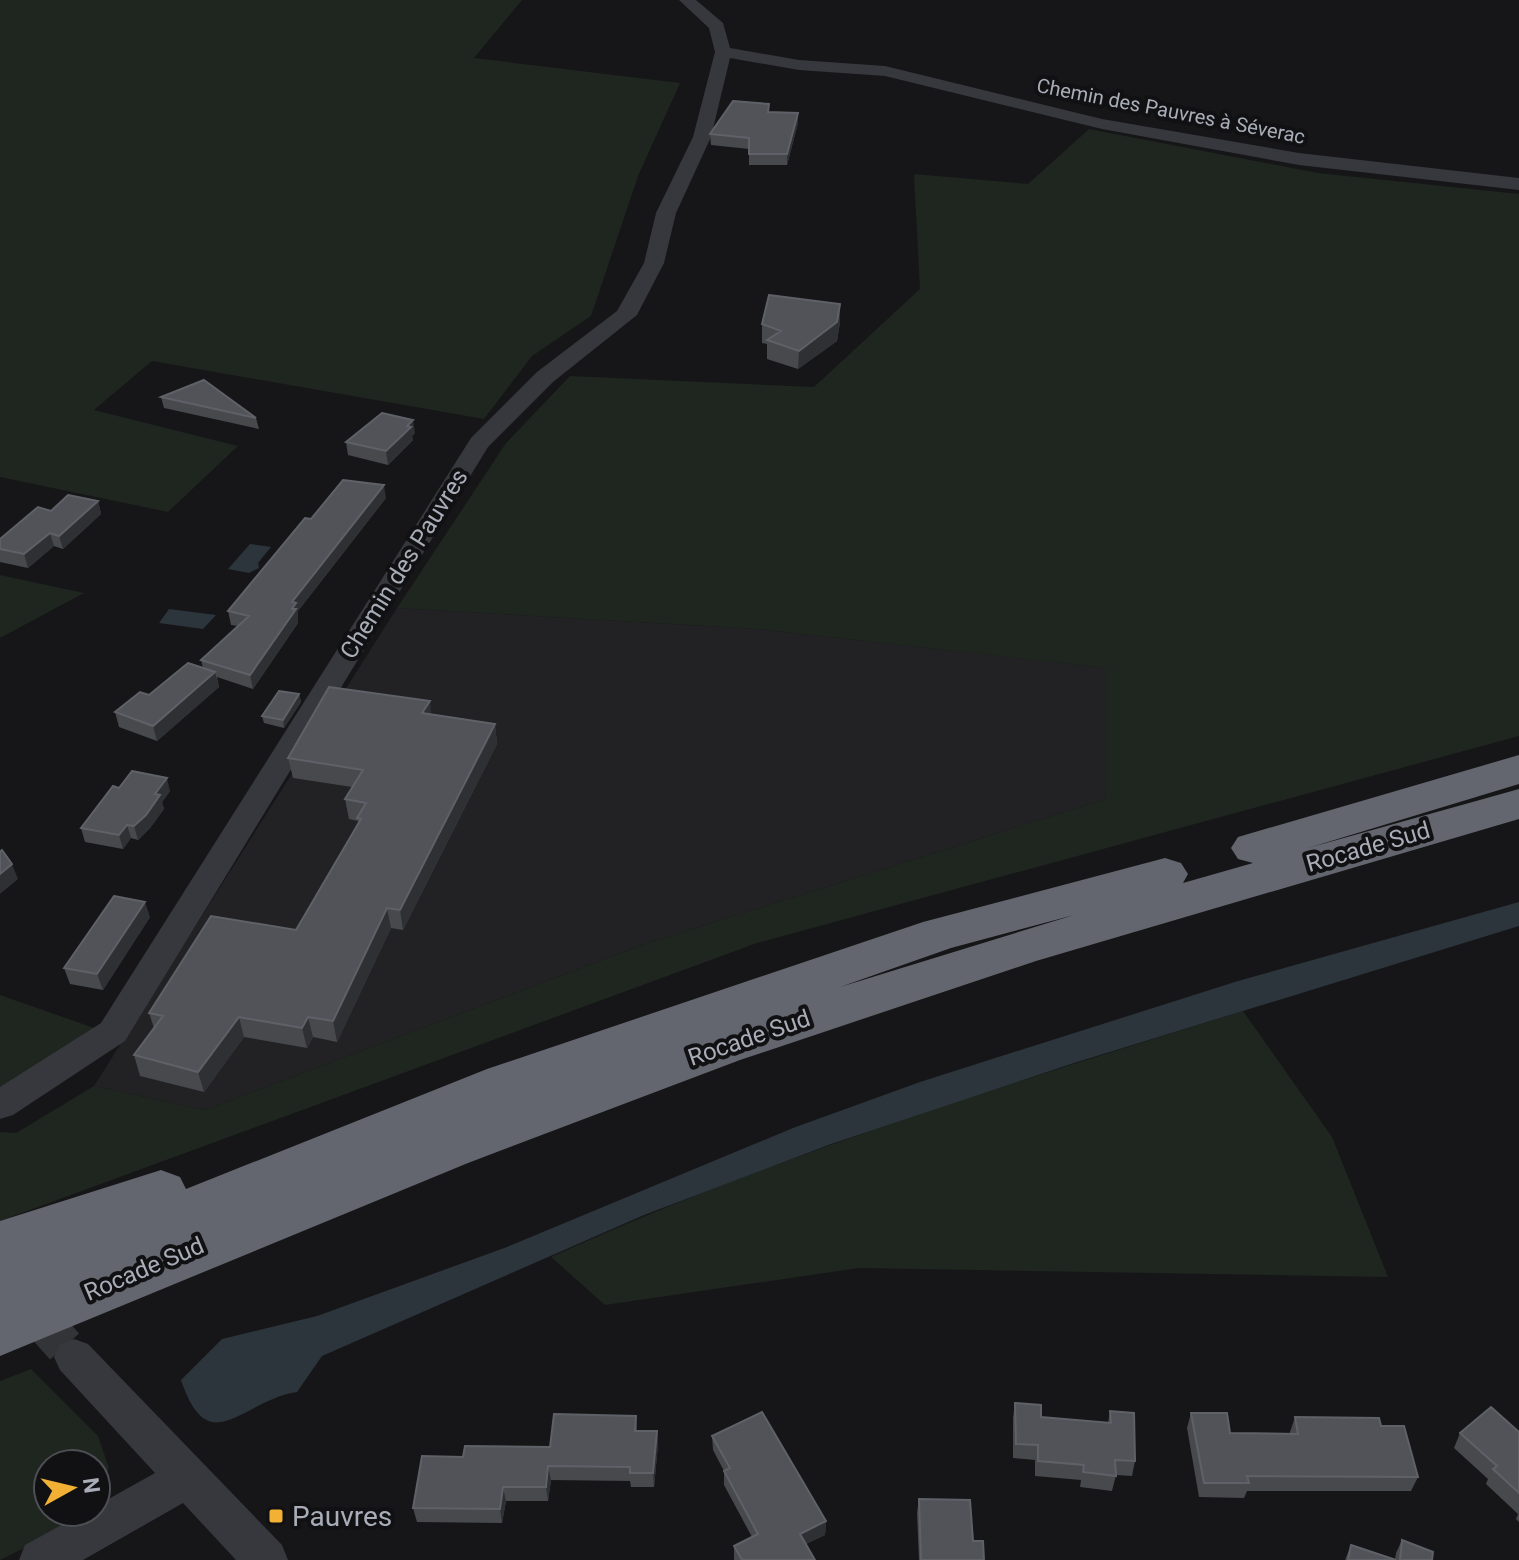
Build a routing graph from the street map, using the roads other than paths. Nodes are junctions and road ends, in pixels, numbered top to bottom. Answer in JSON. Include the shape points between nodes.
{"nodes":[{"id":1,"x":687,"y":0,"type":"edge"},
{"id":2,"x":723,"y":52,"type":"junction"},
{"id":3,"x":1519,"y":184,"type":"edge"},
{"id":4,"x":1519,"y":769,"type":"edge"},
{"id":5,"x":1519,"y":804,"type":"edge"},
{"id":6,"x":505,"y":1083,"type":"junction"},
{"id":7,"x":0,"y":1105,"type":"edge"},
{"id":8,"x":0,"y":1245,"type":"edge"},
{"id":9,"x":0,"y":1289,"type":"edge"},
{"id":10,"x":0,"y":1330,"type":"edge"},
{"id":11,"x":74,"y":1357,"type":"tunnel mouth"},
{"id":12,"x":187,"y":1478,"type":"junction"},
{"id":13,"x":41,"y":1560,"type":"edge"},
{"id":14,"x":266,"y":1560,"type":"edge"}],
"edges":[{"from":1,"to":2,"type":"street","via":[[717,26]]},
{"from":2,"to":3,"type":"street","name":"Chemin des Pauvres à Séverac","via":[[885,71],[1102,124],[1299,159]]},
{"from":2,"to":7,"type":"street","name":"Chemin des Pauvres","via":[[702,137],[666,213],[654,263],[626,315],[545,377],[479,443],[113,1032]]},
{"from":4,"to":6,"type":"highway","name":"Rocade Sud","via":[[940,934]]},
{"from":5,"to":10,"type":"highway","name":"Rocade Sud","via":[[1154,907],[726,1045],[379,1175]]},
{"from":6,"to":8,"type":"highway","via":[[440,1093]]},
{"from":6,"to":9,"type":"highway","name":"Rocade Sud"},
{"from":11,"to":12,"type":"street"},
{"from":12,"to":13,"type":"street"},
{"from":12,"to":14,"type":"street"}]}
